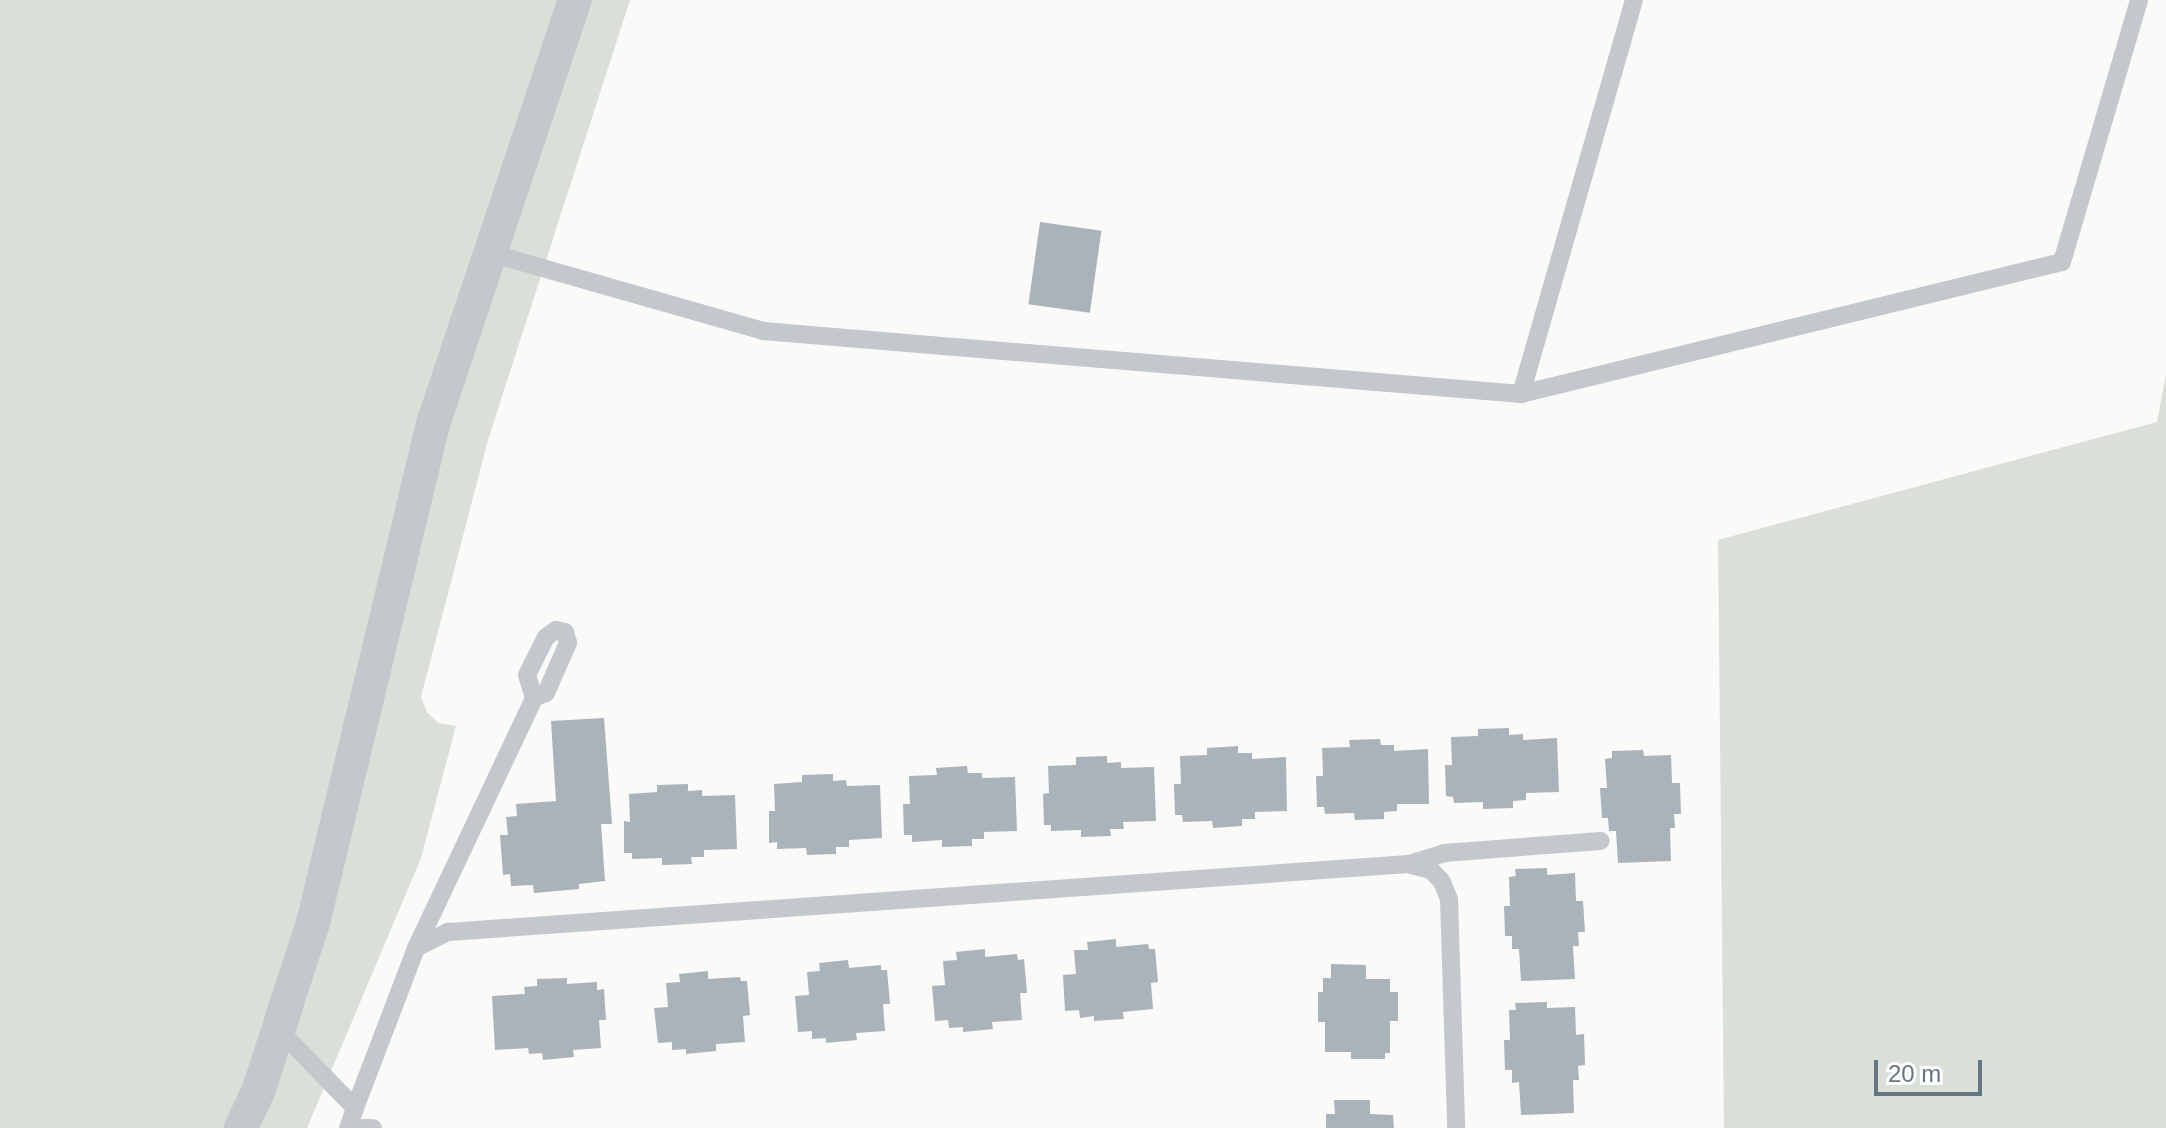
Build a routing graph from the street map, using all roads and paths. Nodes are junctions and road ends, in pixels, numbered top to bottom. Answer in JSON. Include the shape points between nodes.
{"nodes":[{"id":1,"x":575,"y":0,"type":"edge"},
{"id":2,"x":1634,"y":0,"type":"edge"},
{"id":3,"x":2139,"y":0,"type":"edge"},
{"id":4,"x":490,"y":253,"type":"junction"},
{"id":5,"x":1521,"y":394,"type":"junction"},
{"id":6,"x":534,"y":698,"type":"dead end"},
{"id":7,"x":1601,"y":841,"type":"dead end"},
{"id":8,"x":1409,"y":864,"type":"junction"},
{"id":9,"x":416,"y":948,"type":"junction"},
{"id":10,"x":278,"y":1029,"type":"junction"},
{"id":11,"x":355,"y":1108,"type":"junction"},
{"id":12,"x":241,"y":1128,"type":"edge"},
{"id":13,"x":348,"y":1128,"type":"edge"},
{"id":14,"x":363,"y":1128,"type":"edge"},
{"id":15,"x":373,"y":1128,"type":"edge"},
{"id":16,"x":1456,"y":1128,"type":"edge"}],
"edges":[{"from":1,"to":4,"type":"street"},
{"from":2,"to":5,"type":"lane"},
{"from":3,"to":5,"type":"lane","via":[[2062,262]]},
{"from":4,"to":5,"type":"lane","via":[[763,331]]},
{"from":4,"to":10,"type":"street","via":[[433,424],[313,923]]},
{"from":6,"to":9,"type":"lane"},
{"from":7,"to":8,"type":"lane","via":[[1444,853]]},
{"from":8,"to":9,"type":"lane","via":[[448,932]]},
{"from":8,"to":16,"type":"lane","via":[[1431,870],[1449,899]]},
{"from":9,"to":11,"type":"lane"},
{"from":10,"to":11,"type":"lane"},
{"from":10,"to":12,"type":"street"},
{"from":11,"to":13,"type":"lane"},
{"from":14,"to":15,"type":"lane"}]}
